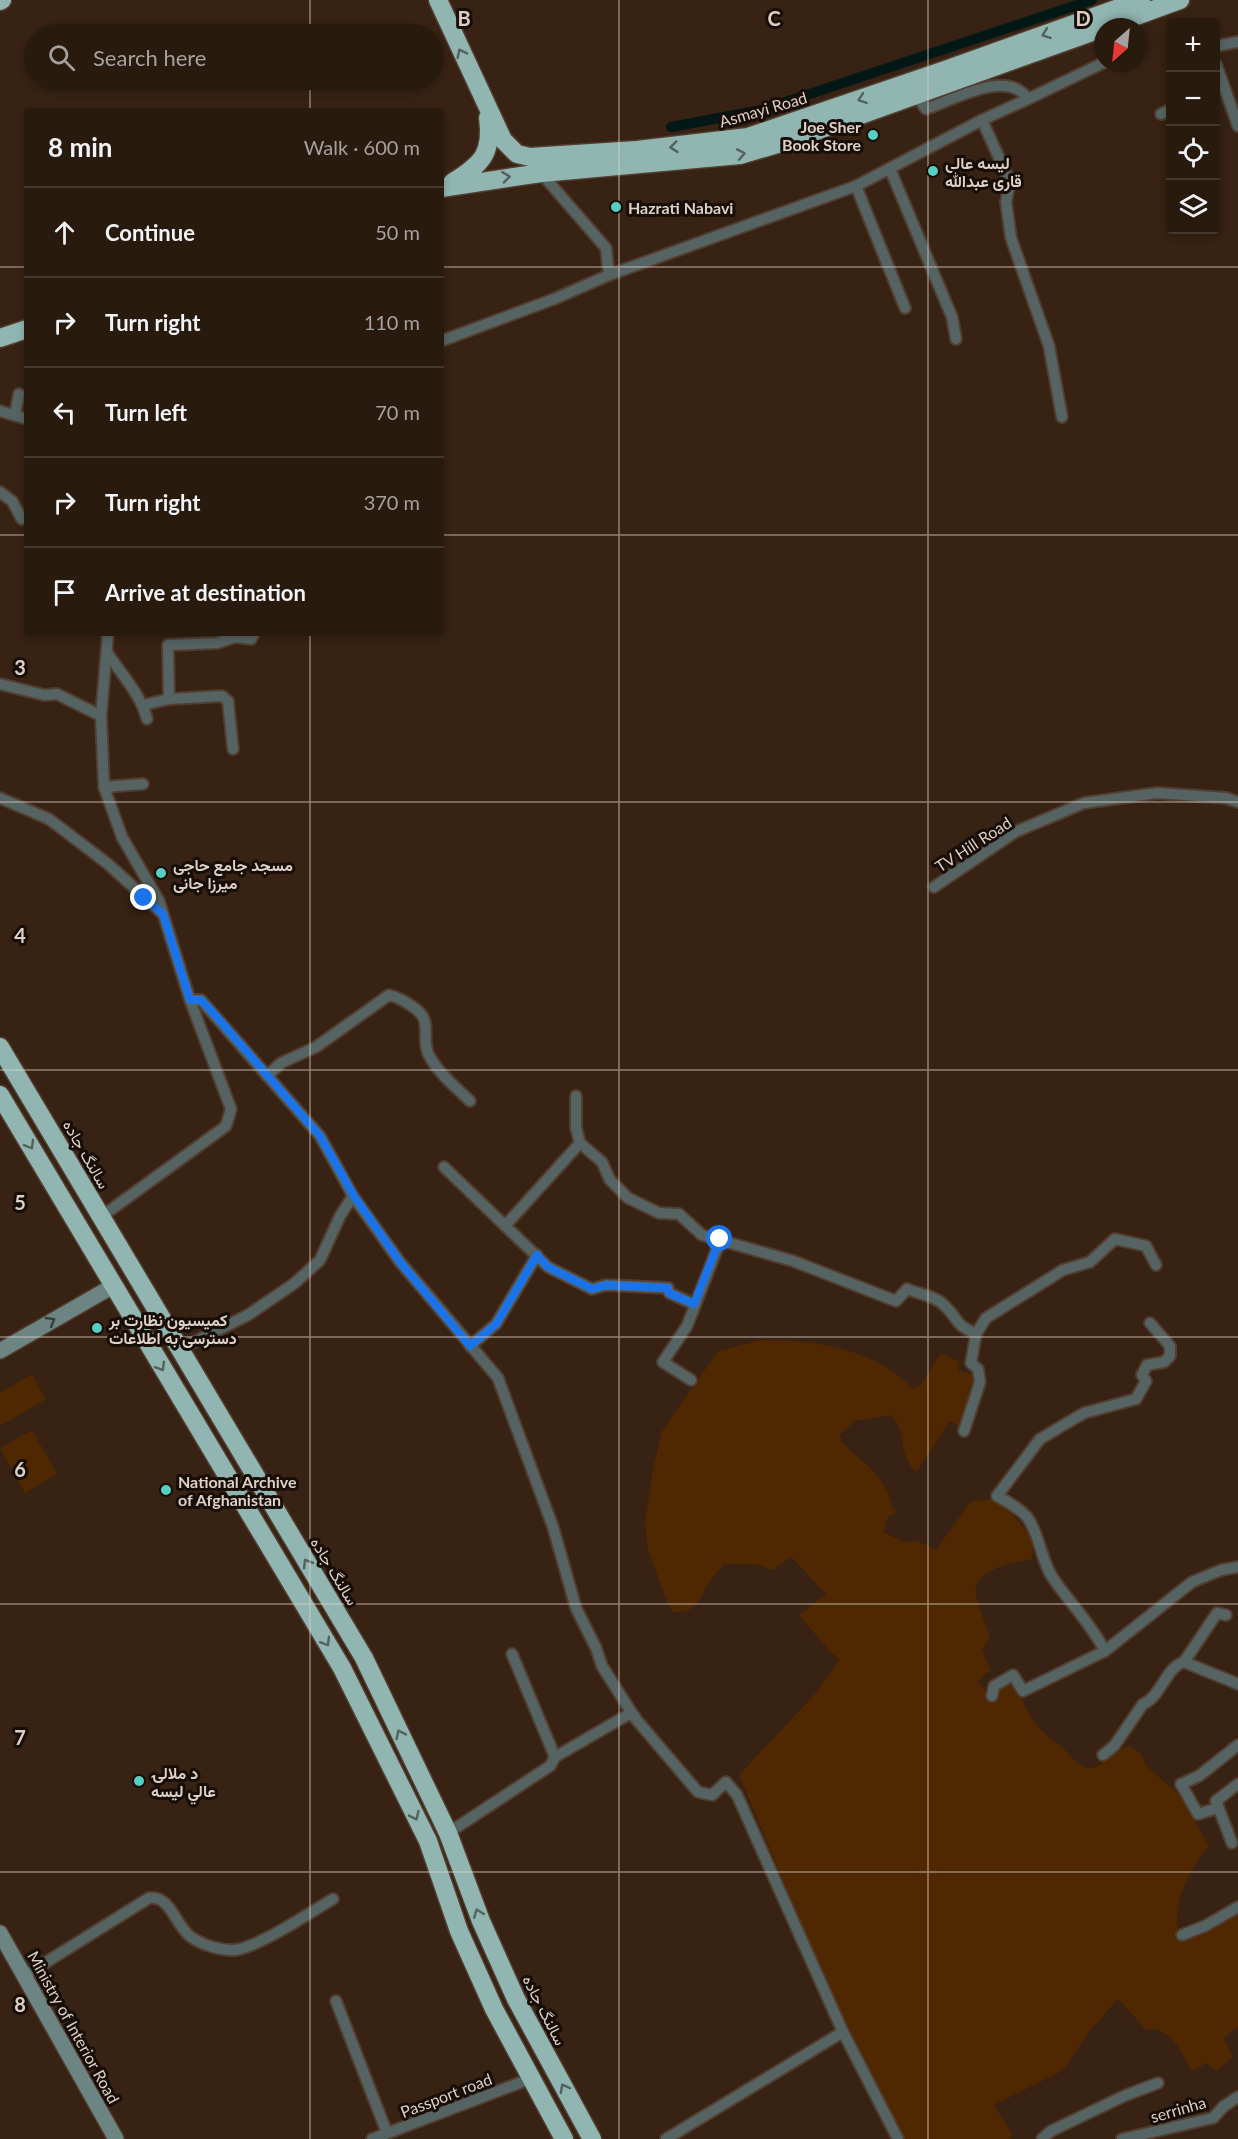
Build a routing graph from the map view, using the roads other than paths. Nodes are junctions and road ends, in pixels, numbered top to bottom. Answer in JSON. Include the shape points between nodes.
{"nodes":[{"id":1,"x":438,"y":0,"type":"edge"},
{"id":2,"x":1141,"y":0,"type":"edge"},
{"id":3,"x":1180,"y":0,"type":"edge"},
{"id":4,"x":1132,"y":18,"type":"edge"},
{"id":5,"x":1094,"y":32,"type":"edge"},
{"id":6,"x":1238,"y":42,"type":"edge"},
{"id":7,"x":1220,"y":45,"type":"edge"},
{"id":8,"x":1094,"y":67,"type":"edge"},
{"id":9,"x":1220,"y":88,"type":"edge"},
{"id":10,"x":916,"y":95,"type":"junction"},
{"id":11,"x":1028,"y":99,"type":"junction"},
{"id":12,"x":486,"y":104,"type":"junction"},
{"id":13,"x":1236,"y":111,"type":"edge"},
{"id":14,"x":982,"y":120,"type":"junction"},
{"id":15,"x":1238,"y":126,"type":"edge"},
{"id":16,"x":890,"y":169,"type":"junction"},
{"id":17,"x":541,"y":173,"type":"junction"},
{"id":18,"x":444,"y":186,"type":"edge"},
{"id":19,"x":855,"y":186,"type":"junction"},
{"id":20,"x":609,"y":274,"type":"junction"},
{"id":21,"x":905,"y":308,"type":"dead end"},
{"id":22,"x":24,"y":331,"type":"edge"},
{"id":23,"x":0,"y":338,"type":"edge"},
{"id":24,"x":956,"y":339,"type":"dead end"},
{"id":25,"x":444,"y":340,"type":"edge"},
{"id":26,"x":18,"y":394,"type":"dead end"},
{"id":27,"x":0,"y":411,"type":"edge"},
{"id":28,"x":15,"y":414,"type":"junction"},
{"id":29,"x":24,"y":417,"type":"edge"},
{"id":30,"x":1062,"y":417,"type":"dead end"},
{"id":31,"x":0,"y":492,"type":"edge"},
{"id":32,"x":22,"y":519,"type":"dead end"},
{"id":33,"x":108,"y":636,"type":"edge"},
{"id":34,"x":252,"y":636,"type":"edge"},
{"id":35,"x":108,"y":654,"type":"junction"},
{"id":36,"x":0,"y":684,"type":"edge"},
{"id":37,"x":169,"y":699,"type":"junction"},
{"id":38,"x":143,"y":705,"type":"junction"},
{"id":39,"x":101,"y":716,"type":"junction"},
{"id":40,"x":147,"y":719,"type":"dead end"},
{"id":41,"x":234,"y":749,"type":"dead end"},
{"id":42,"x":143,"y":784,"type":"dead end"},
{"id":43,"x":104,"y":787,"type":"junction"},
{"id":44,"x":0,"y":798,"type":"edge"},
{"id":45,"x":1238,"y":802,"type":"edge"},
{"id":46,"x":934,"y":887,"type":"dead end"},
{"id":47,"x":163,"y":914,"type":"junction"},
{"id":48,"x":190,"y":1000,"type":"junction"},
{"id":49,"x":0,"y":1047,"type":"edge"},
{"id":50,"x":267,"y":1076,"type":"junction"},
{"id":51,"x":0,"y":1095,"type":"edge"},
{"id":52,"x":576,"y":1096,"type":"dead end"},
{"id":53,"x":470,"y":1101,"type":"dead end"},
{"id":54,"x":580,"y":1143,"type":"junction"},
{"id":55,"x":444,"y":1167,"type":"dead end"},
{"id":56,"x":354,"y":1196,"type":"junction"},
{"id":57,"x":101,"y":1217,"type":"junction"},
{"id":58,"x":505,"y":1226,"type":"junction"},
{"id":59,"x":720,"y":1241,"type":"junction"},
{"id":60,"x":537,"y":1255,"type":"junction"},
{"id":61,"x":1156,"y":1265,"type":"dead end"},
{"id":62,"x":113,"y":1286,"type":"junction"},
{"id":63,"x":694,"y":1304,"type":"junction"},
{"id":64,"x":1150,"y":1323,"type":"dead end"},
{"id":65,"x":976,"y":1334,"type":"junction"},
{"id":66,"x":470,"y":1346,"type":"junction"},
{"id":67,"x":180,"y":1348,"type":"junction"},
{"id":68,"x":0,"y":1351,"type":"edge"},
{"id":69,"x":691,"y":1380,"type":"dead end"},
{"id":70,"x":964,"y":1431,"type":"dead end"},
{"id":71,"x":275,"y":1508,"type":"junction"},
{"id":72,"x":254,"y":1521,"type":"junction"},
{"id":73,"x":1238,"y":1567,"type":"edge"},
{"id":74,"x":1226,"y":1615,"type":"dead end"},
{"id":75,"x":1105,"y":1651,"type":"junction"},
{"id":76,"x":512,"y":1654,"type":"dead end"},
{"id":77,"x":1184,"y":1662,"type":"junction"},
{"id":78,"x":1238,"y":1684,"type":"edge"},
{"id":79,"x":992,"y":1696,"type":"dead end"},
{"id":80,"x":635,"y":1718,"type":"junction"},
{"id":81,"x":1238,"y":1745,"type":"edge"},
{"id":82,"x":1103,"y":1755,"type":"dead end"},
{"id":83,"x":555,"y":1757,"type":"junction"},
{"id":84,"x":1238,"y":1784,"type":"edge"},
{"id":85,"x":1216,"y":1801,"type":"junction"},
{"id":86,"x":448,"y":1833,"type":"junction"},
{"id":87,"x":1232,"y":1843,"type":"dead end"},
{"id":88,"x":333,"y":1899,"type":"dead end"},
{"id":89,"x":1238,"y":1907,"type":"edge"},
{"id":90,"x":0,"y":1933,"type":"edge"},
{"id":91,"x":1182,"y":1935,"type":"dead end"},
{"id":92,"x":24,"y":1976,"type":"junction"},
{"id":93,"x":336,"y":2001,"type":"dead end"},
{"id":94,"x":843,"y":2032,"type":"junction"},
{"id":95,"x":530,"y":2079,"type":"junction"},
{"id":96,"x":1158,"y":2083,"type":"dead end"},
{"id":97,"x":1238,"y":2097,"type":"edge"},
{"id":98,"x":387,"y":2133,"type":"junction"},
{"id":99,"x":116,"y":2139,"type":"edge"},
{"id":100,"x":372,"y":2139,"type":"edge"},
{"id":101,"x":564,"y":2139,"type":"edge"},
{"id":102,"x":592,"y":2139,"type":"edge"},
{"id":103,"x":666,"y":2139,"type":"edge"},
{"id":104,"x":898,"y":2139,"type":"edge"},
{"id":105,"x":1042,"y":2139,"type":"edge"},
{"id":106,"x":1122,"y":2139,"type":"edge"}],
"edges":[{"from":12,"to":1,"type":"highway","name":"Asmayi Road","one_way":true},
{"from":2,"to":12,"type":"highway","name":"Asmayi Road","one_way":true,"via":[[731,141],[522,156],[503,140]]},
{"from":3,"to":4,"type":"highway"},
{"from":5,"to":10,"type":"highway"},
{"from":6,"to":7,"type":"street"},
{"from":8,"to":11,"type":"street"},
{"from":9,"to":13,"type":"street"},
{"from":10,"to":11,"type":"street","via":[[926,109],[998,83],[1023,91]]},
{"from":17,"to":10,"type":"highway","one_way":true,"via":[[740,155]]},
{"from":11,"to":14,"type":"street"},
{"from":12,"to":18,"type":"highway","via":[[491,139],[483,158],[473,169]]},
{"from":13,"to":15,"type":"street"},
{"from":14,"to":16,"type":"street"},
{"from":14,"to":30,"type":"street","via":[[1010,182],[1006,202],[1011,238],[1049,346]]},
{"from":16,"to":19,"type":"street"},
{"from":16,"to":24,"type":"street","via":[[952,317]]},
{"from":18,"to":17,"type":"highway","one_way":true},
{"from":17,"to":20,"type":"street","via":[[606,249]]},
{"from":19,"to":20,"type":"street"},
{"from":19,"to":21,"type":"street"},
{"from":20,"to":25,"type":"street","via":[[543,304]]},
{"from":22,"to":23,"type":"highway"},
{"from":26,"to":28,"type":"street"},
{"from":27,"to":28,"type":"street"},
{"from":28,"to":29,"type":"street"},
{"from":31,"to":32,"type":"street","via":[[12,501]]},
{"from":33,"to":35,"type":"street"},
{"from":34,"to":37,"type":"street","via":[[217,643],[168,645]]},
{"from":35,"to":38,"type":"street"},
{"from":35,"to":39,"type":"street"},
{"from":36,"to":39,"type":"street","via":[[44,695],[57,694]]},
{"from":37,"to":38,"type":"street"},
{"from":37,"to":41,"type":"street","via":[[226,698]]},
{"from":38,"to":40,"type":"street"},
{"from":39,"to":43,"type":"street"},
{"from":42,"to":43,"type":"street"},
{"from":43,"to":47,"type":"street","via":[[122,837],[148,879]]},
{"from":44,"to":47,"type":"street","via":[[49,819],[108,864]]},
{"from":45,"to":46,"type":"street","name":"TV Hill Road","via":[[1157,794],[1083,803],[1015,832]]},
{"from":47,"to":48,"type":"street"},
{"from":48,"to":50,"type":"street","via":[[201,1000]]},
{"from":48,"to":57,"type":"street","via":[[231,1109],[230,1118],[226,1126]]},
{"from":49,"to":57,"type":"highway","name":"سالنگ جاده"},
{"from":50,"to":53,"type":"street","via":[[281,1063],[316,1047],[389,995],[422,1016],[430,1058]]},
{"from":50,"to":56,"type":"street","via":[[320,1136]]},
{"from":51,"to":62,"type":"highway","one_way":true},
{"from":52,"to":54,"type":"street"},
{"from":54,"to":58,"type":"street"},
{"from":54,"to":59,"type":"street","via":[[602,1162],[610,1180],[628,1198],[659,1213],[679,1214],[702,1235]]},
{"from":55,"to":58,"type":"street"},
{"from":56,"to":66,"type":"street","via":[[400,1262]]},
{"from":56,"to":67,"type":"street","via":[[320,1260],[295,1283],[248,1314]]},
{"from":57,"to":67,"type":"highway","name":"سالنگ جاده"},
{"from":58,"to":60,"type":"street"},
{"from":59,"to":63,"type":"street"},
{"from":59,"to":65,"type":"street","via":[[794,1261],[897,1301],[907,1289],[929,1296],[945,1305],[957,1325]]},
{"from":60,"to":63,"type":"street","via":[[548,1267],[592,1289],[606,1285],[668,1288],[669,1293]]},
{"from":60,"to":66,"type":"street","via":[[496,1324]]},
{"from":61,"to":65,"type":"street","via":[[1146,1245],[1115,1239],[1090,1262],[1063,1270],[986,1318]]},
{"from":68,"to":62,"type":"street","one_way":true},
{"from":62,"to":72,"type":"highway","one_way":true},
{"from":63,"to":69,"type":"street","via":[[687,1326],[663,1362]]},
{"from":64,"to":75,"type":"street","via":[[1170,1346],[1170,1356],[1164,1362],[1147,1365],[1142,1375],[1146,1382],[1136,1399],[1084,1413],[1040,1439],[997,1496],[1028,1519],[1043,1561]]},
{"from":65,"to":70,"type":"street","via":[[971,1363],[978,1369],[980,1382]]},
{"from":66,"to":80,"type":"street","via":[[498,1378],[553,1527],[576,1608],[602,1666]]},
{"from":67,"to":71,"type":"highway","name":"سالنگ جاده"},
{"from":71,"to":72,"type":"highway"},
{"from":86,"to":71,"type":"highway","name":"سالنگ جاده","one_way":true,"via":[[364,1658]]},
{"from":72,"to":95,"type":"highway","one_way":true,"via":[[342,1668],[423,1831],[459,1931]]},
{"from":73,"to":75,"type":"street","via":[[1192,1582]]},
{"from":74,"to":77,"type":"street","via":[[1217,1613]]},
{"from":75,"to":79,"type":"street","via":[[1023,1691],[1013,1675],[994,1686]]},
{"from":76,"to":83,"type":"street"},
{"from":77,"to":78,"type":"street"},
{"from":77,"to":82,"type":"street","via":[[1164,1680],[1150,1702],[1143,1704],[1114,1746]]},
{"from":80,"to":83,"type":"street","via":[[631,1713],[623,1716]]},
{"from":80,"to":94,"type":"street","via":[[698,1792],[712,1795],[726,1782],[737,1795]]},
{"from":81,"to":85,"type":"street","via":[[1203,1774],[1181,1784],[1198,1814],[1218,1808]]},
{"from":83,"to":86,"type":"street","via":[[550,1766]]},
{"from":84,"to":85,"type":"street"},
{"from":85,"to":87,"type":"street"},
{"from":102,"to":86,"type":"highway","name":"سالنگ جاده","one_way":true,"via":[[516,1999]]},
{"from":88,"to":92,"type":"street","via":[[260,1940],[230,1950],[189,1936],[165,1904],[149,1898]]},
{"from":89,"to":91,"type":"street"},
{"from":90,"to":92,"type":"street","name":"Ministry of Interior Road"},
{"from":92,"to":99,"type":"street","name":"Ministry of Interior Road"},
{"from":93,"to":98,"type":"street"},
{"from":94,"to":103,"type":"street"},
{"from":94,"to":104,"type":"street"},
{"from":95,"to":98,"type":"street","name":"Passport road"},
{"from":95,"to":101,"type":"highway"},
{"from":96,"to":105,"type":"street","via":[[1124,2096]]},
{"from":97,"to":106,"type":"street","name":"serrinha","via":[[1213,2118]]},
{"from":98,"to":100,"type":"street","name":"Passport road"}]}
